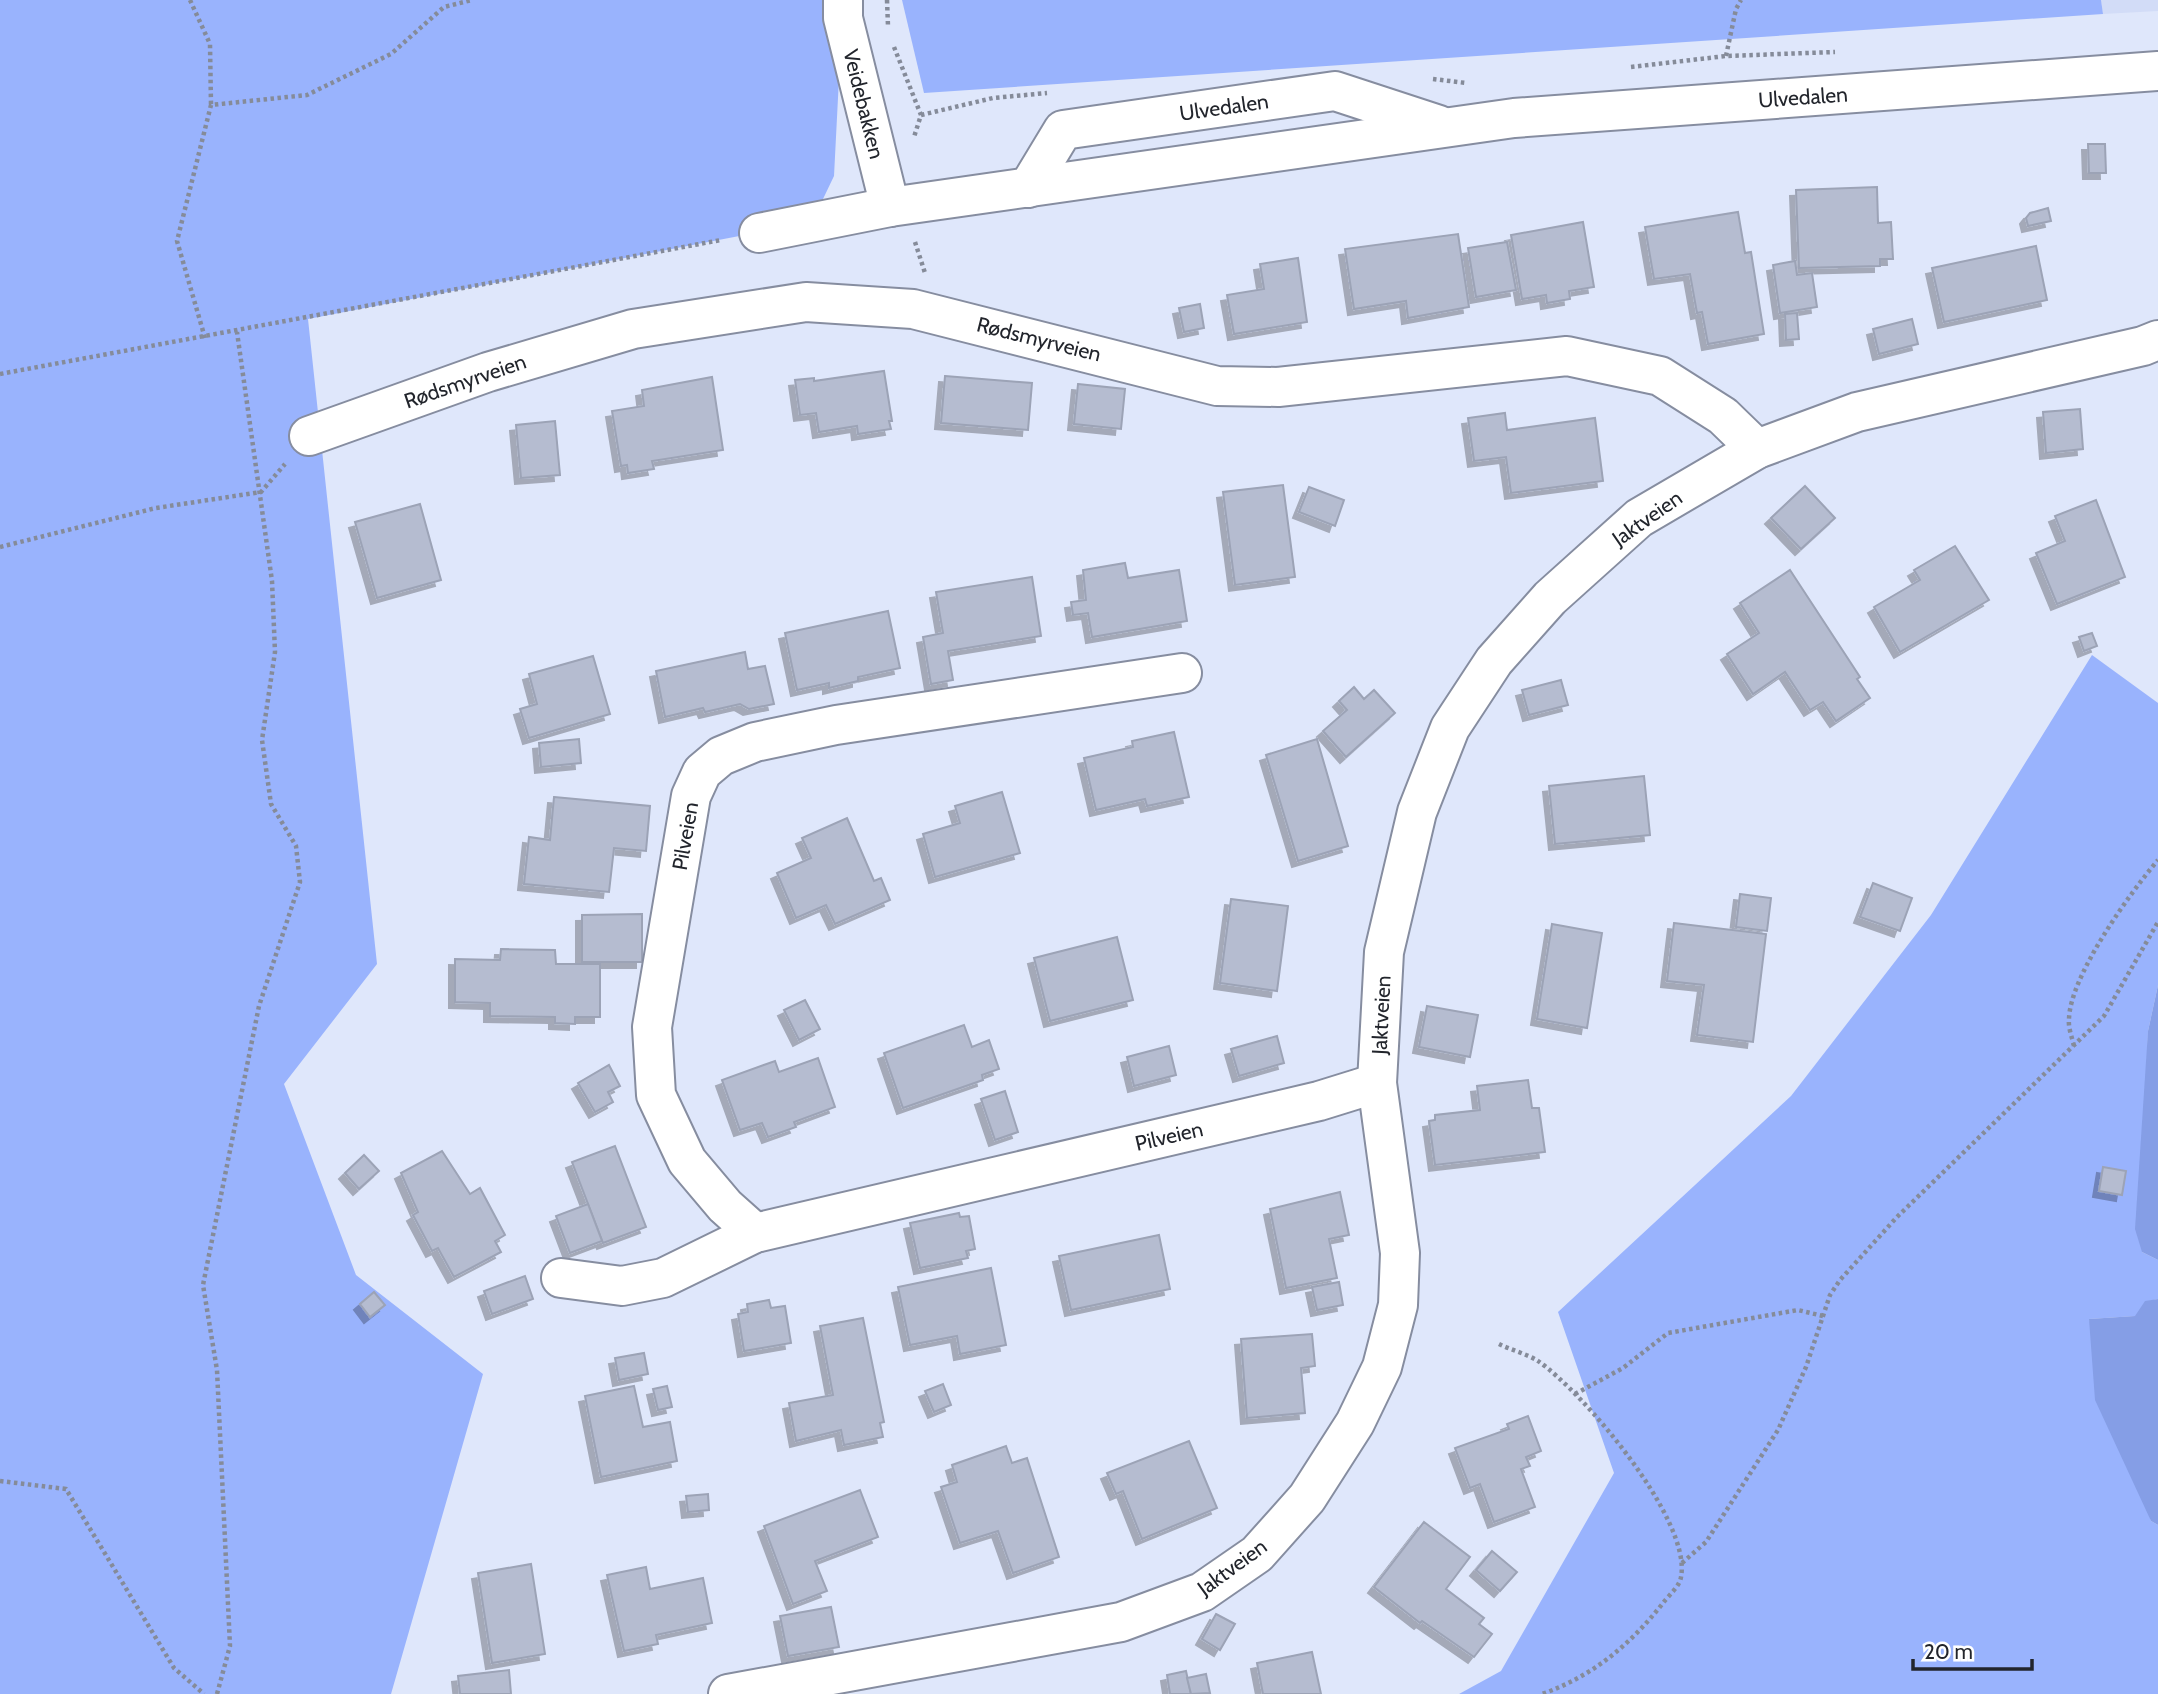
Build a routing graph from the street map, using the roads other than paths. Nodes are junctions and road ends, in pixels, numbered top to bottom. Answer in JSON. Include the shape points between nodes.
{"nodes":[{"id":1,"x":843,"y":0,"type":"edge"},
{"id":2,"x":2158,"y":71,"type":"edge"},
{"id":3,"x":1448,"y":127,"type":"junction"},
{"id":4,"x":1028,"y":188,"type":"junction"},
{"id":5,"x":897,"y":206,"type":"junction"},
{"id":6,"x":759,"y":233,"type":"road end"},
{"id":7,"x":2158,"y":340,"type":"edge"},
{"id":8,"x":309,"y":436,"type":"road end"},
{"id":9,"x":1757,"y":449,"type":"junction"},
{"id":10,"x":1182,"y":673,"type":"dead end"},
{"id":11,"x":1377,"y":1083,"type":"junction"},
{"id":12,"x":755,"y":1233,"type":"junction"},
{"id":13,"x":561,"y":1278,"type":"dead end"},
{"id":14,"x":728,"y":1694,"type":"edge"}],
"edges":[{"from":1,"to":5,"type":"street","name":"Veidebakken","via":[[843,18]]},
{"from":2,"to":3,"type":"street","name":"Ulvedalen","via":[[1514,118]]},
{"from":3,"to":4,"type":"street","name":"Ulvedalen"},
{"from":3,"to":4,"type":"street","name":"Ulvedalen","via":[[1335,90],[1063,130]]},
{"from":4,"to":5,"type":"street","name":"Ulvedalen"},
{"from":5,"to":6,"type":"street","name":"Ulvedalen"},
{"from":7,"to":9,"type":"street","name":"Jaktveien","via":[[1857,412]]},
{"from":8,"to":9,"type":"street","name":"Rødsmyrveien","via":[[488,372],[633,329],[806,302],[927,312],[1217,386],[1278,387],[1567,356],[1660,376],[1723,416]]},
{"from":9,"to":11,"type":"street","name":"Jaktveien","via":[[1639,518],[1590,560],[1494,661],[1450,728],[1418,812],[1384,952]]},
{"from":10,"to":12,"type":"street","name":"Pilveien","via":[[782,736],[721,756],[702,772],[691,796],[652,1027],[656,1095],[687,1161]]},
{"from":11,"to":12,"type":"street","name":"Pilveien","via":[[1319,1101]]},
{"from":11,"to":14,"type":"street","name":"Jaktveien","via":[[1400,1253],[1398,1304],[1382,1367],[1355,1423],[1307,1499],[1257,1554],[1202,1592],[1121,1622]]},
{"from":12,"to":13,"type":"street","name":"Pilveien","via":[[663,1278],[622,1286]]}]}
